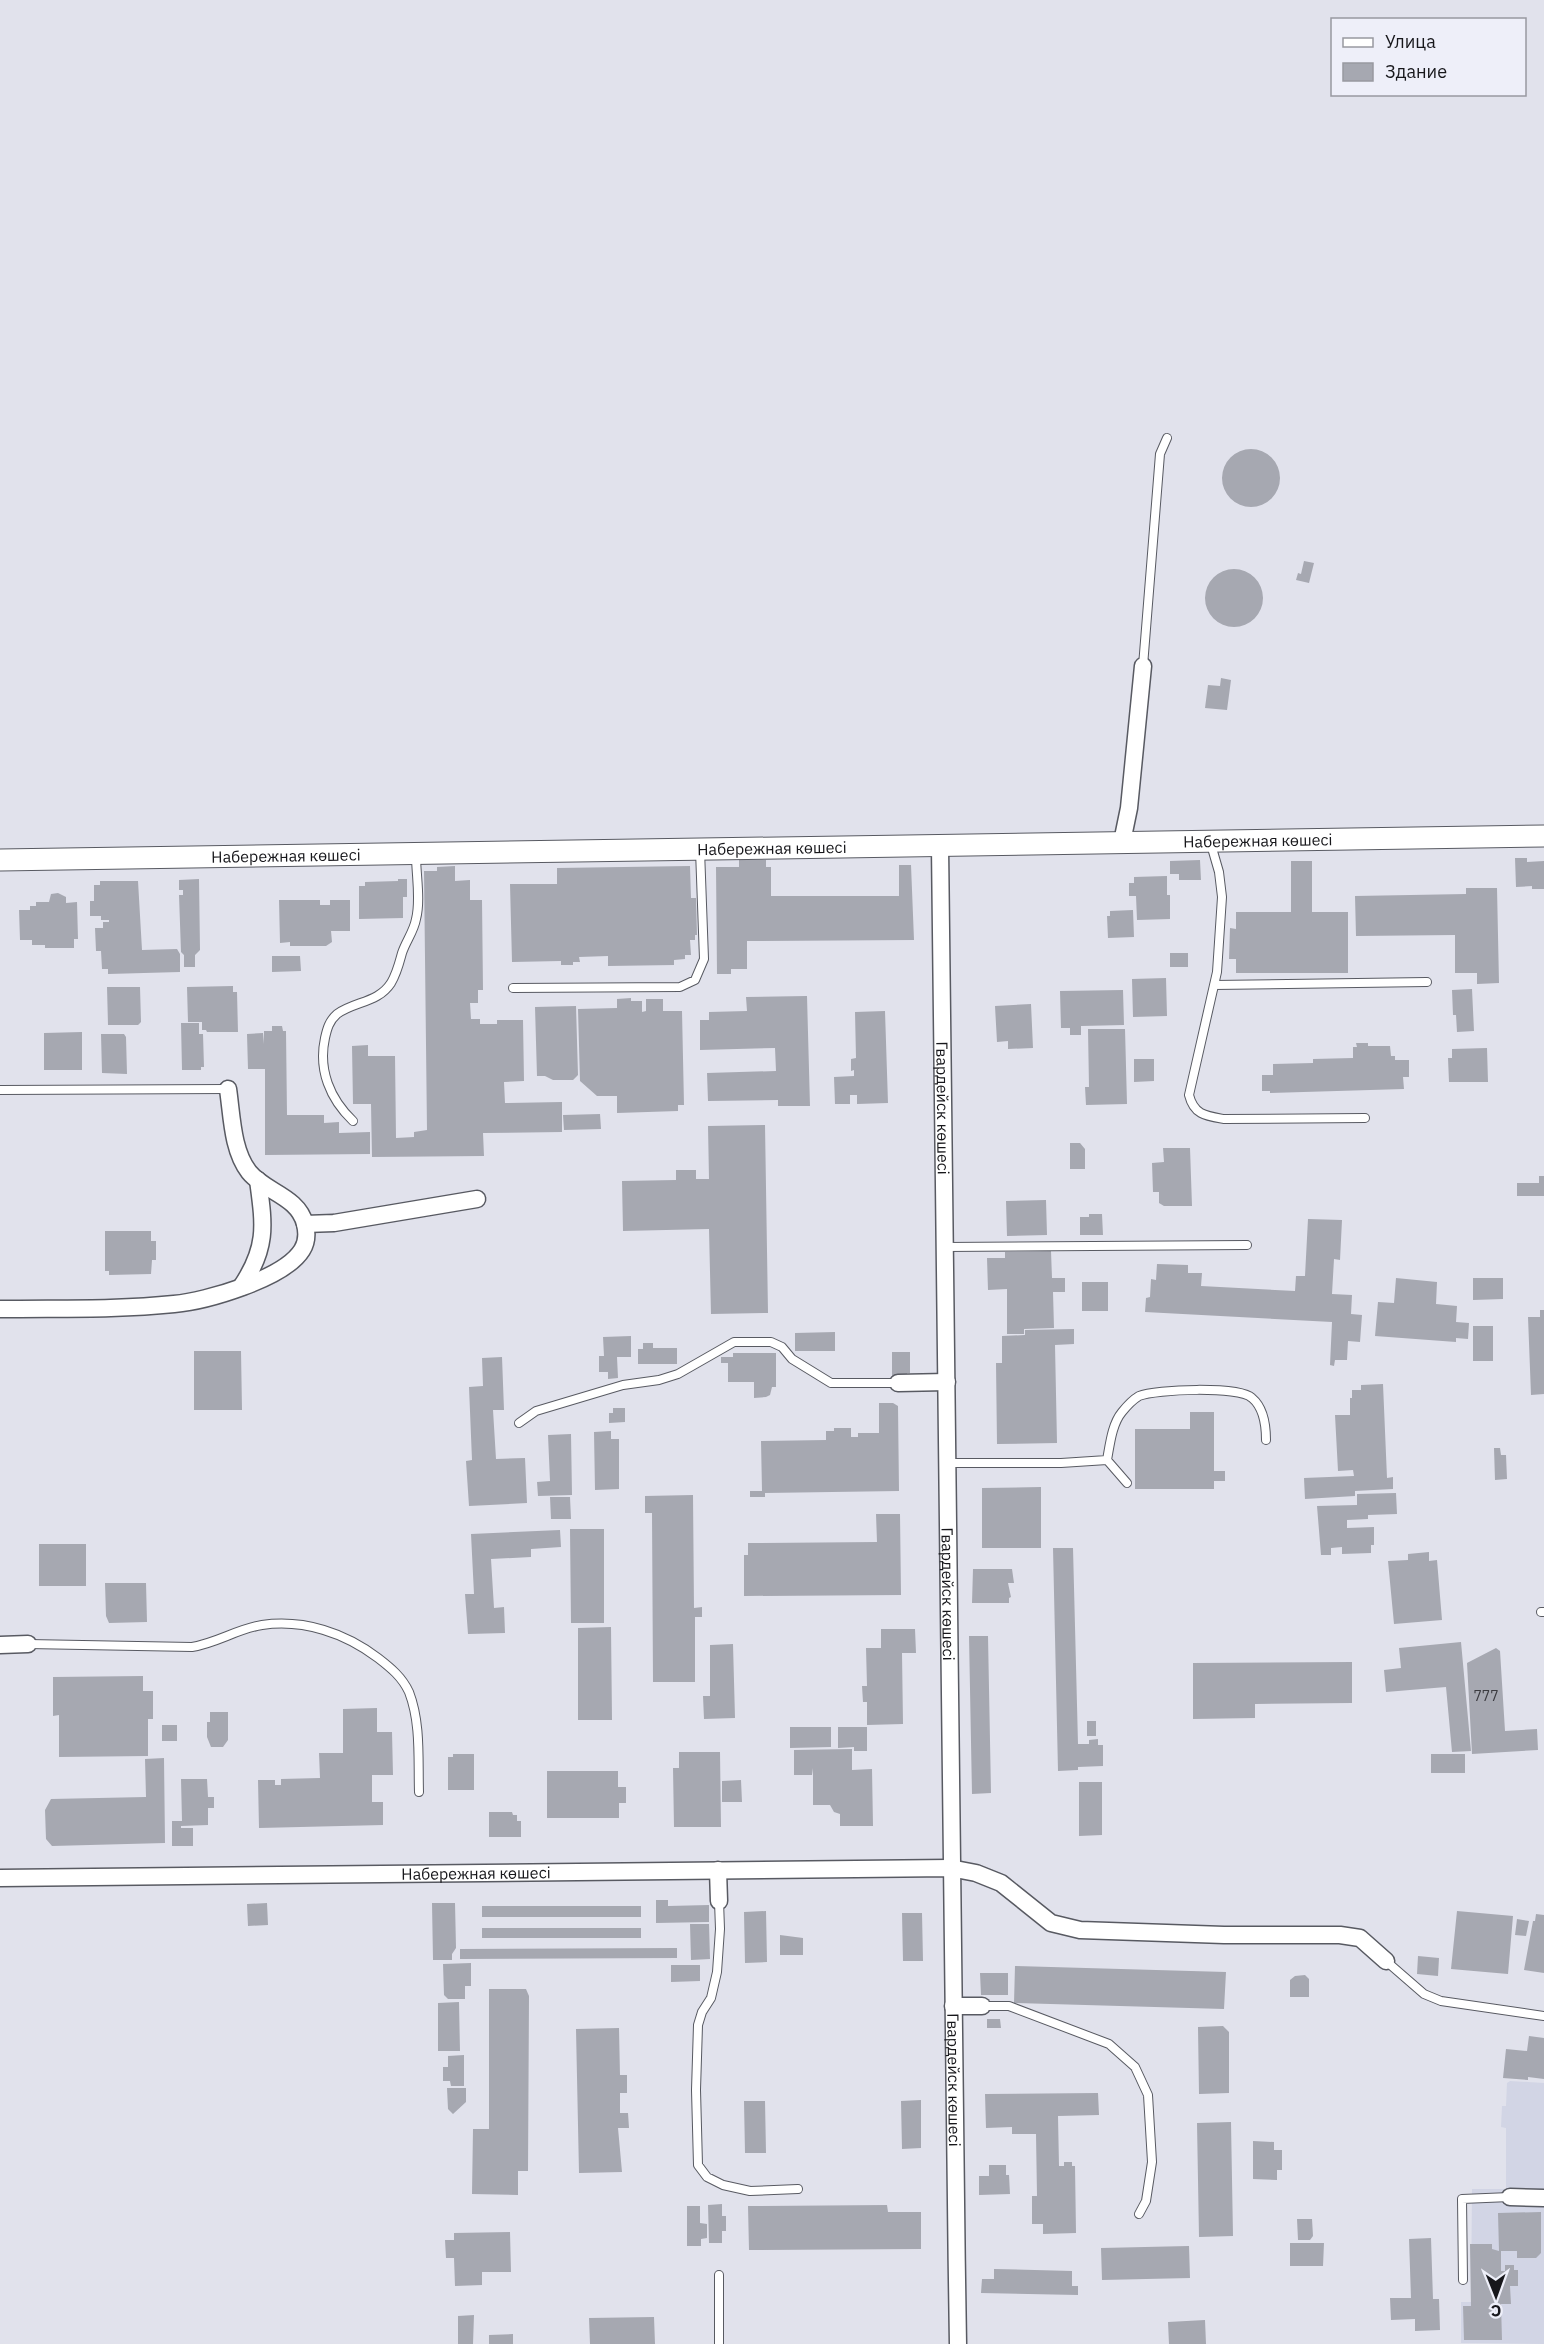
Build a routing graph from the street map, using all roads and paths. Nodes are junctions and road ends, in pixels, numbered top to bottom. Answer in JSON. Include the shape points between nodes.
{"nodes":[{"id":1,"x":1167,"y":438,"type":"dead end"},
{"id":2,"x":1143,"y":666,"type":"joint"},
{"id":3,"x":1544,"y":836,"type":"edge"},
{"id":4,"x":1210,"y":840,"type":"junction"},
{"id":5,"x":1122,"y":842,"type":"junction"},
{"id":6,"x":940,"y":846,"type":"junction"},
{"id":7,"x":700,"y":849,"type":"junction"},
{"id":8,"x":416,"y":855,"type":"junction"},
{"id":9,"x":0,"y":860,"type":"edge"},
{"id":10,"x":1426,"y":982,"type":"dead end"},
{"id":11,"x":1214,"y":985,"type":"junction"},
{"id":12,"x":513,"y":988,"type":"dead end"},
{"id":13,"x":0,"y":1089,"type":"edge"},
{"id":14,"x":228,"y":1089,"type":"joint"},
{"id":15,"x":1365,"y":1118,"type":"dead end"},
{"id":16,"x":353,"y":1121,"type":"dead end"},
{"id":17,"x":258,"y":1180,"type":"junction"},
{"id":18,"x":477,"y":1199,"type":"dead end"},
{"id":19,"x":305,"y":1224,"type":"junction"},
{"id":20,"x":1247,"y":1245,"type":"dead end"},
{"id":21,"x":945,"y":1247,"type":"junction"},
{"id":22,"x":241,"y":1287,"type":"junction"},
{"id":23,"x":0,"y":1310,"type":"edge"},
{"id":24,"x":947,"y":1382,"type":"junction"},
{"id":25,"x":898,"y":1383,"type":"joint"},
{"id":26,"x":519,"y":1424,"type":"dead end"},
{"id":27,"x":1266,"y":1440,"type":"dead end"},
{"id":28,"x":1107,"y":1460,"type":"junction"},
{"id":29,"x":949,"y":1463,"type":"junction"},
{"id":30,"x":1127,"y":1483,"type":"dead end"},
{"id":31,"x":28,"y":1644,"type":"joint"},
{"id":32,"x":0,"y":1645,"type":"edge"},
{"id":33,"x":419,"y":1792,"type":"dead end"},
{"id":34,"x":950,"y":1868,"type":"junction"},
{"id":35,"x":718,"y":1870,"type":"junction"},
{"id":36,"x":0,"y":1878,"type":"edge"},
{"id":37,"x":719,"y":1901,"type":"joint"},
{"id":38,"x":1386,"y":1961,"type":"joint"},
{"id":39,"x":953,"y":2006,"type":"junction"},
{"id":40,"x":982,"y":2006,"type":"joint"},
{"id":41,"x":1544,"y":2016,"type":"edge"},
{"id":42,"x":798,"y":2189,"type":"dead end"},
{"id":43,"x":1510,"y":2197,"type":"joint"},
{"id":44,"x":1544,"y":2198,"type":"edge"},
{"id":45,"x":1139,"y":2214,"type":"dead end"},
{"id":46,"x":719,"y":2275,"type":"dead end"},
{"id":47,"x":1463,"y":2280,"type":"dead end"},
{"id":48,"x":719,"y":2344,"type":"edge"},
{"id":49,"x":958,"y":2344,"type":"edge"}],
"edges":[{"from":1,"to":2,"type":"lane","via":[[1160,454]]},
{"from":2,"to":5,"type":"street"},
{"from":3,"to":4,"type":"street","name":"Набережная көшесі"},
{"from":4,"to":5,"type":"street","name":"Набережная көшесі"},
{"from":4,"to":11,"type":"lane","via":[[1222,897]]},
{"from":5,"to":6,"type":"street","name":"Набережная көшесі"},
{"from":6,"to":7,"type":"street","name":"Набережная көшесі"},
{"from":6,"to":21,"type":"street","name":"Гвардейск көшесі"},
{"from":7,"to":8,"type":"street","name":"Набережная көшесі"},
{"from":7,"to":12,"type":"lane","via":[[704,959],[695,980],[680,987]]},
{"from":8,"to":9,"type":"street","name":"Набережная көшесі"},
{"from":8,"to":16,"type":"lane","via":[[417,917],[399,969],[378,997],[330,1021],[322,1050],[328,1087]]},
{"from":10,"to":11,"type":"lane"},
{"from":11,"to":15,"type":"lane","via":[[1189,1095],[1191,1105],[1201,1115],[1224,1119]]},
{"from":13,"to":14,"type":"lane"},
{"from":14,"to":17,"type":"street","via":[[235,1140],[243,1161]]},
{"from":17,"to":19,"type":"street","via":[[300,1211]]},
{"from":17,"to":22,"type":"street","via":[[261,1247]]},
{"from":18,"to":19,"type":"street","via":[[334,1223]]},
{"from":19,"to":22,"type":"street","via":[[302,1251],[273,1274]]},
{"from":20,"to":21,"type":"lane"},
{"from":21,"to":24,"type":"street","name":"Гвардейск көшесі"},
{"from":22,"to":23,"type":"street","via":[[176,1304]]},
{"from":24,"to":25,"type":"street"},
{"from":24,"to":29,"type":"street","name":"Гвардейск көшесі"},
{"from":25,"to":26,"type":"lane","via":[[831,1383],[771,1342],[734,1342],[678,1374],[623,1385],[536,1411]]},
{"from":27,"to":28,"type":"lane","via":[[1266,1424],[1258,1405],[1243,1392],[1159,1392],[1138,1396],[1121,1412]]},
{"from":28,"to":29,"type":"lane"},
{"from":28,"to":30,"type":"lane"},
{"from":29,"to":34,"type":"street","name":"Гвардейск көшесі"},
{"from":31,"to":32,"type":"street"},
{"from":31,"to":33,"type":"lane","via":[[192,1647],[206,1645],[242,1628],[284,1623],[331,1632],[356,1642],[400,1676],[409,1692],[417,1720]]},
{"from":34,"to":35,"type":"street","name":"Набережная көшесі"},
{"from":34,"to":38,"type":"street","name":"Набережная көшесі","via":[[1000,1883],[1051,1923],[1080,1930],[1340,1935],[1360,1938]]},
{"from":34,"to":39,"type":"street","name":"Гвардейск көшесі"},
{"from":35,"to":36,"type":"street","name":"Набережная көшесі"},
{"from":35,"to":37,"type":"street"},
{"from":37,"to":42,"type":"lane","via":[[717,1972],[711,1998],[698,2025],[698,2165],[707,2177],[723,2185],[750,2191]]},
{"from":38,"to":41,"type":"lane","via":[[1424,1994],[1441,2001]]},
{"from":39,"to":40,"type":"street"},
{"from":39,"to":49,"type":"street","name":"Гвардейск көшесі"},
{"from":40,"to":45,"type":"lane","via":[[1009,2006],[1108,2044],[1135,2067],[1148,2095],[1152,2162],[1146,2201]]},
{"from":43,"to":44,"type":"street"},
{"from":43,"to":47,"type":"lane","via":[[1462,2199]]},
{"from":46,"to":48,"type":"lane"}]}
